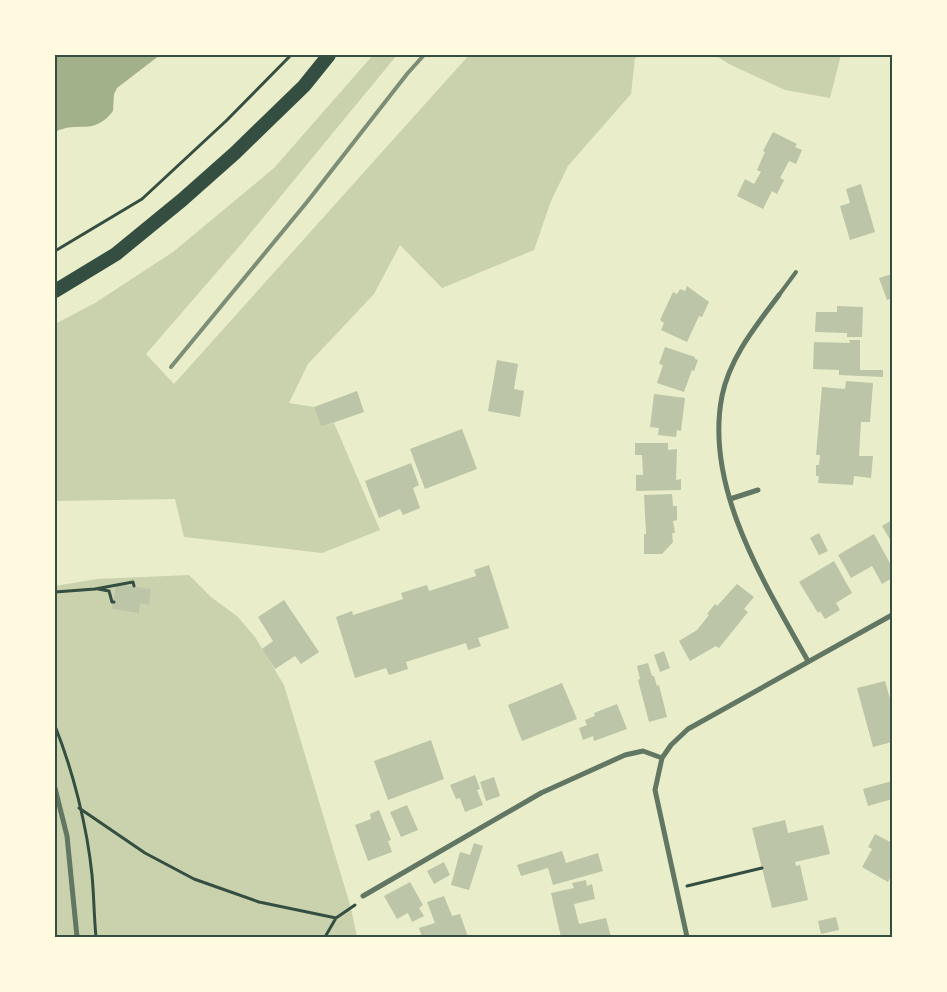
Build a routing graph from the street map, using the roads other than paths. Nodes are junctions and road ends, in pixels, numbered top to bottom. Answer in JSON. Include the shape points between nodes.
{"nodes":[{"id":1,"x":329,"y":55,"type":"edge"},
{"id":2,"x":796,"y":272,"type":"dead end"},
{"id":3,"x":55,"y":292,"type":"edge"},
{"id":4,"x":779,"y":295,"type":"joint"},
{"id":5,"x":758,"y":490,"type":"dead end"},
{"id":6,"x":730,"y":499,"type":"junction"},
{"id":7,"x":892,"y":615,"type":"edge"},
{"id":8,"x":808,"y":662,"type":"junction"},
{"id":9,"x":662,"y":758,"type":"junction"},
{"id":10,"x":55,"y":788,"type":"edge"},
{"id":11,"x":363,"y":896,"type":"road end"},
{"id":12,"x":77,"y":937,"type":"edge"},
{"id":13,"x":687,"y":937,"type":"edge"}],
"edges":[{"from":1,"to":3,"type":"highway","via":[[304,86],[182,200],[116,254]]},
{"from":2,"to":4,"type":"lane"},
{"from":4,"to":6,"type":"street","via":[[746,338],[722,396],[719,447]]},
{"from":5,"to":6,"type":"street"},
{"from":6,"to":8,"type":"street","via":[[742,537],[761,577]]},
{"from":7,"to":8,"type":"street"},
{"from":8,"to":9,"type":"street","via":[[688,729]]},
{"from":9,"to":11,"type":"street","via":[[643,751],[625,754],[542,793]]},
{"from":9,"to":13,"type":"street","via":[[655,790]]},
{"from":10,"to":12,"type":"street","via":[[68,836]]}]}
